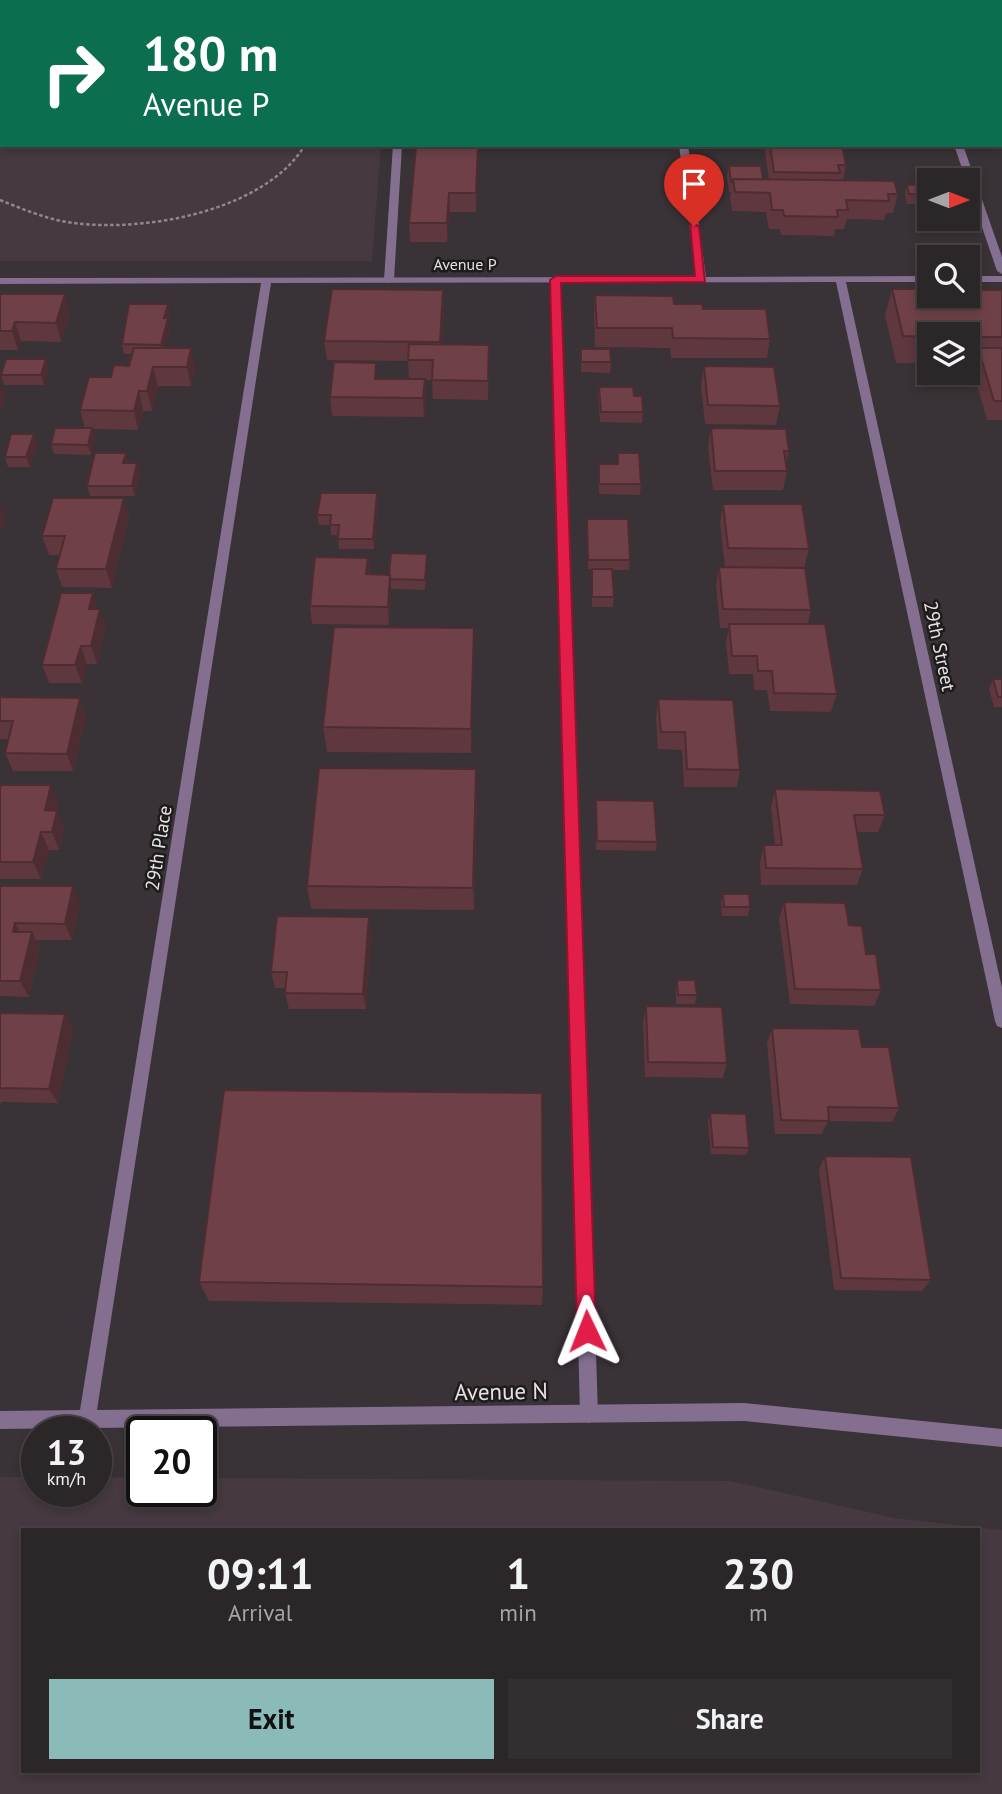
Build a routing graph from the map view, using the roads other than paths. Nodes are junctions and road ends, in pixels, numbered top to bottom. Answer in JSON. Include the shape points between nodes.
{"nodes":[{"id":1,"x":398,"y":147,"type":"edge"},
{"id":2,"x":683,"y":147,"type":"edge"},
{"id":3,"x":959,"y":147,"type":"edge"},
{"id":4,"x":1002,"y":271,"type":"edge"},
{"id":5,"x":701,"y":279,"type":"junction"},
{"id":6,"x":840,"y":279,"type":"junction"},
{"id":7,"x":917,"y":279,"type":"edge"},
{"id":8,"x":980,"y":279,"type":"edge"},
{"id":9,"x":1002,"y":279,"type":"edge"},
{"id":10,"x":267,"y":280,"type":"junction"},
{"id":11,"x":389,"y":280,"type":"junction"},
{"id":12,"x":556,"y":280,"type":"junction"},
{"id":13,"x":0,"y":281,"type":"edge"},
{"id":14,"x":1002,"y":1021,"type":"edge"},
{"id":15,"x":589,"y":1414,"type":"junction"},
{"id":16,"x":88,"y":1416,"type":"edge"},
{"id":17,"x":0,"y":1420,"type":"edge"},
{"id":18,"x":21,"y":1420,"type":"edge"},
{"id":19,"x":112,"y":1421,"type":"edge"},
{"id":20,"x":1002,"y":1438,"type":"edge"}],
"edges":[{"from":1,"to":11,"type":"street"},
{"from":2,"to":5,"type":"street"},
{"from":3,"to":4,"type":"street"},
{"from":5,"to":6,"type":"street","name":"Avenue P"},
{"from":5,"to":12,"type":"street","name":"Avenue P"},
{"from":6,"to":7,"type":"street","name":"Avenue P"},
{"from":6,"to":14,"type":"street","name":"29th Street"},
{"from":8,"to":9,"type":"street"},
{"from":10,"to":11,"type":"street","name":"Avenue P"},
{"from":10,"to":13,"type":"street","name":"Avenue P"},
{"from":10,"to":16,"type":"street","name":"29th Place"},
{"from":11,"to":12,"type":"street","name":"Avenue P"},
{"from":12,"to":15,"type":"street"},
{"from":15,"to":19,"type":"street","name":"Avenue N"},
{"from":15,"to":20,"type":"street","name":"Avenue N","via":[[744,1412]]},
{"from":17,"to":18,"type":"street","name":"Avenue N"}]}
